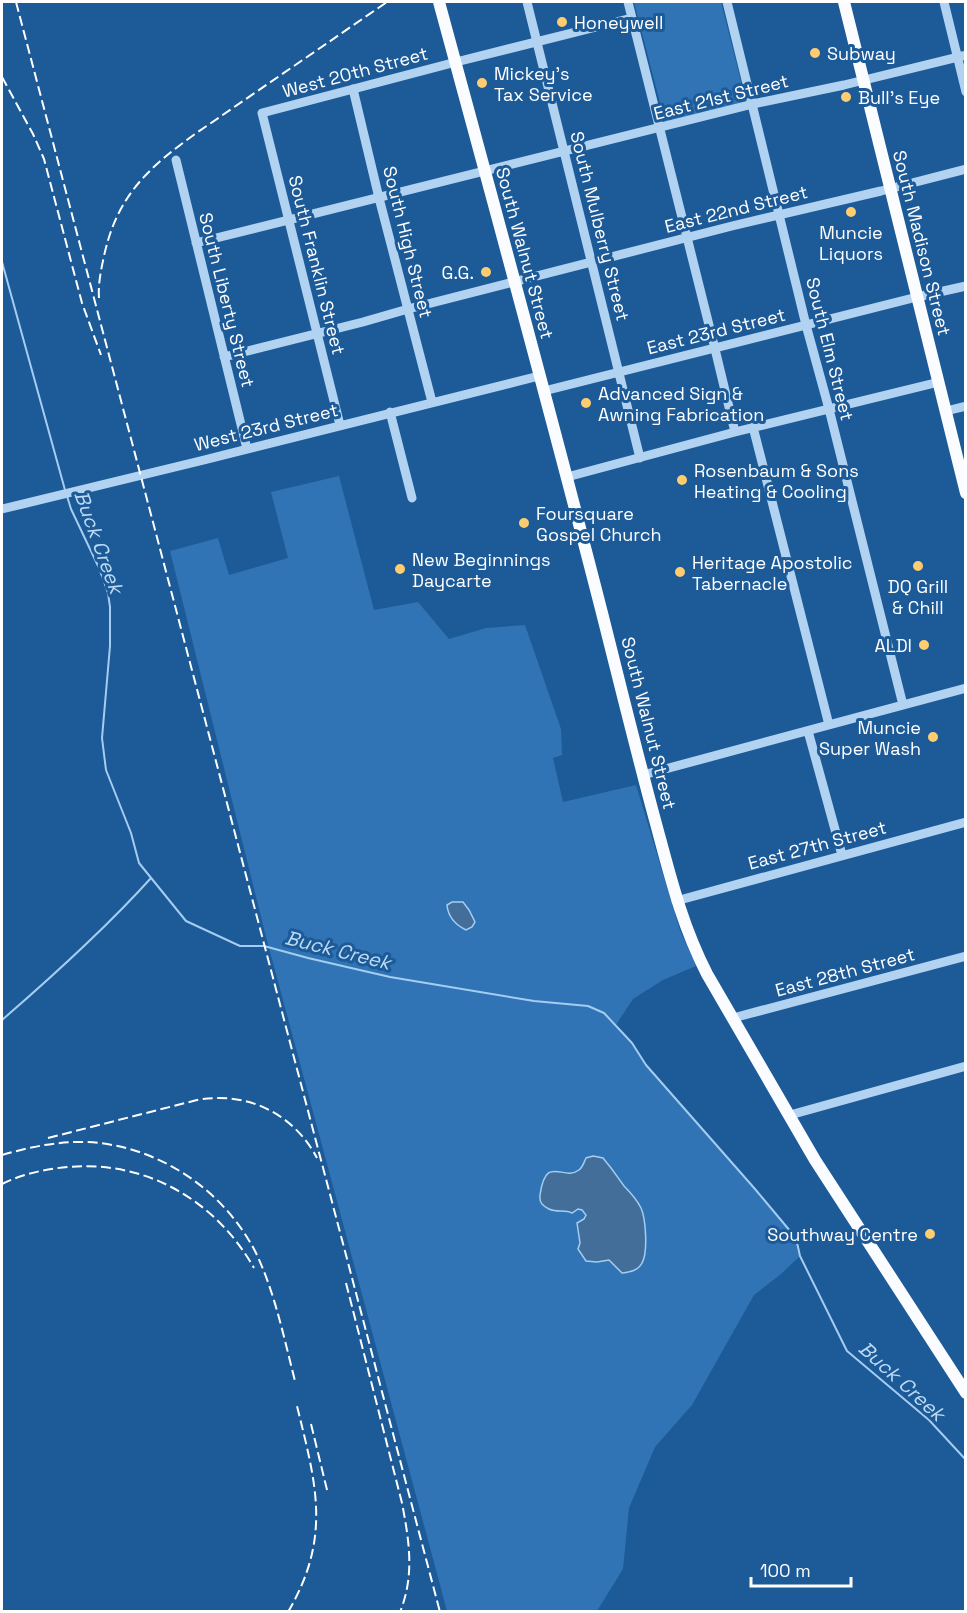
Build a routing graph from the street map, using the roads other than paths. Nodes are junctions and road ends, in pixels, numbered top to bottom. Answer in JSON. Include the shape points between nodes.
{"nodes":[{"id":1,"x":439,"y":2,"type":"edge"},
{"id":2,"x":527,"y":2,"type":"edge"},
{"id":3,"x":628,"y":2,"type":"edge"},
{"id":4,"x":728,"y":2,"type":"edge"},
{"id":5,"x":844,"y":2,"type":"edge"},
{"id":6,"x":944,"y":2,"type":"edge"},
{"id":7,"x":632,"y":18,"type":"junction"},
{"id":8,"x":537,"y":42,"type":"junction"},
{"id":9,"x":961,"y":56,"type":"edge"},
{"id":10,"x":456,"y":62,"type":"junction"},
{"id":11,"x":863,"y":80,"type":"junction"},
{"id":12,"x":353,"y":89,"type":"junction"},
{"id":13,"x":966,"y":92,"type":"edge"},
{"id":14,"x":753,"y":104,"type":"junction"},
{"id":15,"x":262,"y":113,"type":"joint"},
{"id":16,"x":660,"y":128,"type":"junction"},
{"id":17,"x":564,"y":152,"type":"junction"},
{"id":18,"x":176,"y":160,"type":"dead end"},
{"id":19,"x":966,"y":168,"type":"edge"},
{"id":20,"x":484,"y":171,"type":"junction"},
{"id":21,"x":890,"y":188,"type":"junction"},
{"id":22,"x":379,"y":198,"type":"junction"},
{"id":23,"x":781,"y":216,"type":"junction"},
{"id":24,"x":289,"y":220,"type":"junction"},
{"id":25,"x":687,"y":238,"type":"junction"},
{"id":26,"x":196,"y":243,"type":"junction"},
{"id":27,"x":593,"y":262,"type":"junction"},
{"id":28,"x":515,"y":282,"type":"junction"},
{"id":29,"x":966,"y":286,"type":"edge"},
{"id":30,"x":917,"y":297,"type":"junction"},
{"id":31,"x":408,"y":309,"type":"junction"},
{"id":32,"x":806,"y":325,"type":"junction"},
{"id":33,"x":318,"y":334,"type":"junction"},
{"id":34,"x":715,"y":349,"type":"junction"},
{"id":35,"x":224,"y":357,"type":"junction"},
{"id":36,"x":619,"y":373,"type":"junction"},
{"id":37,"x":539,"y":376,"type":"junction"},
{"id":38,"x":939,"y":382,"type":"junction"},
{"id":39,"x":544,"y":391,"type":"junction"},
{"id":40,"x":432,"y":402,"type":"junction"},
{"id":41,"x":966,"y":406,"type":"edge"},
{"id":42,"x":829,"y":409,"type":"junction"},
{"id":43,"x":946,"y":411,"type":"junction"},
{"id":44,"x":390,"y":412,"type":"junction"},
{"id":45,"x":340,"y":425,"type":"junction"},
{"id":46,"x":753,"y":428,"type":"junction"},
{"id":47,"x":735,"y":432,"type":"junction"},
{"id":48,"x":247,"y":449,"type":"junction"},
{"id":49,"x":640,"y":458,"type":"junction"},
{"id":50,"x":567,"y":477,"type":"junction"},
{"id":51,"x":966,"y":493,"type":"edge"},
{"id":52,"x":412,"y":498,"type":"dead end"},
{"id":53,"x":2,"y":509,"type":"edge"},
{"id":54,"x":966,"y":688,"type":"edge"},
{"id":55,"x":903,"y":705,"type":"junction"},
{"id":56,"x":829,"y":725,"type":"junction"},
{"id":57,"x":808,"y":731,"type":"junction"},
{"id":58,"x":643,"y":775,"type":"junction"},
{"id":59,"x":966,"y":822,"type":"edge"},
{"id":60,"x":842,"y":855,"type":"junction"},
{"id":61,"x":676,"y":901,"type":"junction"},
{"id":62,"x":966,"y":956,"type":"edge"},
{"id":63,"x":733,"y":1018,"type":"junction"},
{"id":64,"x":966,"y":1066,"type":"edge"},
{"id":65,"x":790,"y":1115,"type":"junction"},
{"id":66,"x":966,"y":1393,"type":"edge"}],
"edges":[{"from":1,"to":10,"type":"main road","name":"South Walnut Street"},
{"from":2,"to":8,"type":"street","name":"South Mulberry Street"},
{"from":3,"to":7,"type":"street"},
{"from":4,"to":14,"type":"street","name":"South Elm Street"},
{"from":5,"to":11,"type":"main road","name":"South Madison Street"},
{"from":6,"to":9,"type":"street"},
{"from":7,"to":8,"type":"street","name":"West 20th Street"},
{"from":7,"to":16,"type":"street"},
{"from":8,"to":10,"type":"street","name":"West 20th Street"},
{"from":8,"to":17,"type":"street","name":"South Mulberry Street"},
{"from":9,"to":11,"type":"street","name":"East 21st Street"},
{"from":9,"to":13,"type":"street"},
{"from":10,"to":12,"type":"street","name":"West 20th Street"},
{"from":10,"to":20,"type":"main road","name":"South Walnut Street"},
{"from":11,"to":14,"type":"street","name":"East 21st Street"},
{"from":11,"to":21,"type":"main road","name":"South Madison Street"},
{"from":12,"to":15,"type":"street","name":"West 20th Street"},
{"from":12,"to":22,"type":"street","name":"South High Street"},
{"from":14,"to":16,"type":"street","name":"East 21st Street"},
{"from":14,"to":23,"type":"street","name":"South Elm Street"},
{"from":15,"to":24,"type":"street","name":"South Franklin Street"},
{"from":16,"to":17,"type":"street","name":"East 21st Street"},
{"from":16,"to":25,"type":"street"},
{"from":17,"to":20,"type":"street","name":"East 21st Street"},
{"from":17,"to":27,"type":"street","name":"South Mulberry Street"},
{"from":18,"to":26,"type":"street","name":"South Liberty Street"},
{"from":19,"to":21,"type":"street","name":"East 22nd Street"},
{"from":20,"to":22,"type":"street","name":"East 21st Street"},
{"from":20,"to":28,"type":"main road","name":"South Walnut Street"},
{"from":21,"to":23,"type":"street","name":"East 22nd Street"},
{"from":21,"to":30,"type":"main road","name":"South Madison Street"},
{"from":22,"to":24,"type":"street","name":"East 21st Street"},
{"from":22,"to":31,"type":"street","name":"South High Street"},
{"from":23,"to":25,"type":"street","name":"East 22nd Street"},
{"from":23,"to":32,"type":"street","name":"South Elm Street"},
{"from":24,"to":26,"type":"street","name":"East 21st Street"},
{"from":24,"to":33,"type":"street","name":"South Franklin Street"},
{"from":25,"to":27,"type":"street","name":"East 22nd Street"},
{"from":25,"to":34,"type":"street"},
{"from":26,"to":35,"type":"street","name":"South Liberty Street"},
{"from":27,"to":28,"type":"street","name":"East 22nd Street"},
{"from":27,"to":36,"type":"street","name":"South Mulberry Street"},
{"from":28,"to":31,"type":"street","name":"East 22nd Street"},
{"from":28,"to":37,"type":"main road","name":"South Walnut Street"},
{"from":29,"to":30,"type":"street","name":"East 23rd Street"},
{"from":30,"to":32,"type":"street","name":"East 23rd Street"},
{"from":30,"to":38,"type":"main road","name":"South Madison Street"},
{"from":31,"to":33,"type":"street","name":"East 22nd Street"},
{"from":31,"to":40,"type":"street","name":"South High Street"},
{"from":32,"to":34,"type":"street","name":"East 23rd Street"},
{"from":32,"to":42,"type":"street","name":"South Elm Street"},
{"from":33,"to":35,"type":"street","name":"East 22nd Street"},
{"from":33,"to":45,"type":"street","name":"South Franklin Street"},
{"from":34,"to":36,"type":"street","name":"East 23rd Street"},
{"from":34,"to":47,"type":"street"},
{"from":35,"to":48,"type":"street","name":"South Liberty Street"},
{"from":36,"to":39,"type":"street","name":"East 23rd Street"},
{"from":36,"to":49,"type":"street","name":"South Mulberry Street"},
{"from":37,"to":39,"type":"main road","name":"South Walnut Street"},
{"from":37,"to":40,"type":"street","name":"West 23rd Street"},
{"from":38,"to":42,"type":"street"},
{"from":38,"to":43,"type":"main road","name":"South Madison Street"},
{"from":39,"to":50,"type":"main road","name":"South Walnut Street"},
{"from":40,"to":44,"type":"street","name":"West 23rd Street"},
{"from":41,"to":43,"type":"street"},
{"from":42,"to":46,"type":"street"},
{"from":42,"to":55,"type":"street","name":"South Elm Street"},
{"from":43,"to":51,"type":"main road","name":"South Madison Street"},
{"from":44,"to":45,"type":"street","name":"West 23rd Street"},
{"from":44,"to":52,"type":"street"},
{"from":45,"to":48,"type":"street","name":"West 23rd Street"},
{"from":46,"to":47,"type":"street"},
{"from":46,"to":56,"type":"street"},
{"from":47,"to":49,"type":"street"},
{"from":48,"to":53,"type":"street","name":"West 23rd Street"},
{"from":49,"to":50,"type":"street"},
{"from":50,"to":58,"type":"main road","name":"South Walnut Street"},
{"from":54,"to":55,"type":"street"},
{"from":55,"to":56,"type":"street"},
{"from":56,"to":57,"type":"street"},
{"from":57,"to":58,"type":"street"},
{"from":57,"to":60,"type":"street"},
{"from":58,"to":61,"type":"main road","name":"South Walnut Street"},
{"from":59,"to":60,"type":"street","name":"East 27th Street"},
{"from":60,"to":61,"type":"street","name":"East 27th Street"},
{"from":61,"to":63,"type":"main road","name":"South Walnut Street","via":[[697,954]]},
{"from":62,"to":63,"type":"street","name":"East 28th Street"},
{"from":63,"to":65,"type":"main road","name":"South Walnut Street"},
{"from":64,"to":65,"type":"street"},
{"from":65,"to":66,"type":"main road","name":"South Walnut Street"}]}
